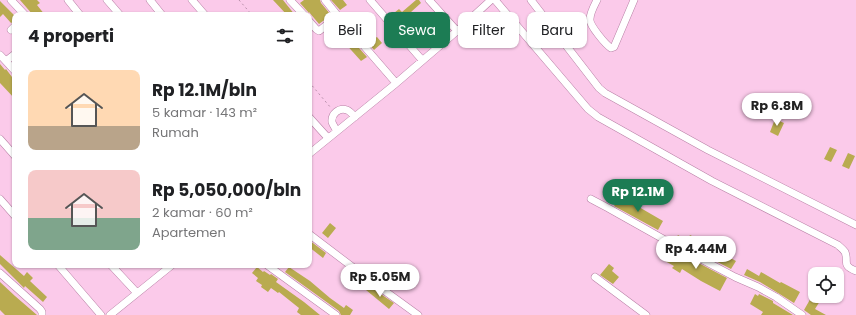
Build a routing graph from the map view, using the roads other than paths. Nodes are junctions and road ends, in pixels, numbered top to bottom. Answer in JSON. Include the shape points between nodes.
{"nodes":[{"id":1,"x":11,"y":0,"type":"edge"},
{"id":2,"x":68,"y":0,"type":"edge"},
{"id":3,"x":107,"y":0,"type":"edge"},
{"id":4,"x":150,"y":0,"type":"edge"},
{"id":5,"x":192,"y":0,"type":"edge"},
{"id":6,"x":290,"y":0,"type":"edge"},
{"id":7,"x":325,"y":0,"type":"edge"},
{"id":8,"x":370,"y":0,"type":"edge"},
{"id":9,"x":429,"y":0,"type":"edge"},
{"id":10,"x":491,"y":0,"type":"edge"},
{"id":11,"x":495,"y":0,"type":"edge"},
{"id":12,"x":530,"y":0,"type":"edge"},
{"id":13,"x":596,"y":0,"type":"edge"},
{"id":14,"x":634,"y":0,"type":"edge"},
{"id":15,"x":22,"y":12,"type":"edge"},
{"id":16,"x":78,"y":12,"type":"edge"},
{"id":17,"x":117,"y":12,"type":"edge"},
{"id":18,"x":160,"y":12,"type":"edge"},
{"id":19,"x":202,"y":12,"type":"edge"},
{"id":20,"x":301,"y":12,"type":"edge"},
{"id":21,"x":335,"y":12,"type":"edge"},
{"id":22,"x":312,"y":24,"type":"edge"},
{"id":23,"x":324,"y":28,"type":"edge"},
{"id":24,"x":457,"y":31,"type":"junction"},
{"id":25,"x":366,"y":48,"type":"edge"},
{"id":26,"x":0,"y":55,"type":"edge"},
{"id":27,"x":12,"y":57,"type":"edge"},
{"id":28,"x":422,"y":60,"type":"junction"},
{"id":29,"x":6,"y":62,"type":"junction"},
{"id":30,"x":12,"y":68,"type":"edge"},
{"id":31,"x":396,"y":82,"type":"junction"},
{"id":32,"x":354,"y":117,"type":"junction"},
{"id":33,"x":312,"y":120,"type":"edge"},
{"id":34,"x":337,"y":131,"type":"junction"},
{"id":35,"x":328,"y":138,"type":"junction"},
{"id":36,"x":0,"y":139,"type":"edge"},
{"id":37,"x":312,"y":151,"type":"edge"},
{"id":38,"x":12,"y":153,"type":"edge"},
{"id":39,"x":0,"y":199,"type":"edge"},
{"id":40,"x":591,"y":199,"type":"dead end"},
{"id":41,"x":12,"y":213,"type":"edge"},
{"id":42,"x":856,"y":225,"type":"edge"},
{"id":43,"x":312,"y":236,"type":"edge"},
{"id":44,"x":61,"y":268,"type":"edge"},
{"id":45,"x":114,"y":268,"type":"edge"},
{"id":46,"x":168,"y":268,"type":"edge"},
{"id":47,"x":271,"y":268,"type":"edge"},
{"id":48,"x":856,"y":271,"type":"edge"},
{"id":49,"x":0,"y":273,"type":"edge"},
{"id":50,"x":595,"y":277,"type":"dead end"},
{"id":51,"x":137,"y":293,"type":"junction"},
{"id":52,"x":42,"y":315,"type":"edge"},
{"id":53,"x":101,"y":315,"type":"edge"},
{"id":54,"x":110,"y":315,"type":"edge"},
{"id":55,"x":336,"y":315,"type":"edge"},
{"id":56,"x":418,"y":315,"type":"edge"},
{"id":57,"x":646,"y":315,"type":"edge"},
{"id":58,"x":802,"y":315,"type":"edge"}],
"edges":[{"from":1,"to":15,"type":"street"},
{"from":2,"to":16,"type":"street"},
{"from":3,"to":17,"type":"street"},
{"from":4,"to":18,"type":"street"},
{"from":5,"to":19,"type":"street"},
{"from":6,"to":20,"type":"street"},
{"from":7,"to":21,"type":"street"},
{"from":8,"to":28,"type":"street"},
{"from":9,"to":24,"type":"street"},
{"from":10,"to":24,"type":"street"},
{"from":11,"to":48,"type":"street","via":[[588,109],[598,117],[712,181],[838,245],[845,253],[848,267]]},
{"from":12,"to":42,"type":"street","via":[[605,93],[708,150]]},
{"from":13,"to":14,"type":"street","via":[[590,23],[611,48],[614,47]]},
{"from":22,"to":23,"type":"street","via":[[320,31]]},
{"from":24,"to":28,"type":"street"},
{"from":25,"to":31,"type":"street"},
{"from":26,"to":29,"type":"street"},
{"from":27,"to":29,"type":"street"},
{"from":28,"to":31,"type":"street"},
{"from":29,"to":30,"type":"street"},
{"from":31,"to":32,"type":"street"},
{"from":32,"to":34,"type":"street"},
{"from":32,"to":34,"type":"street","via":[[346,110],[340,109],[335,113],[332,121]]},
{"from":33,"to":35,"type":"street"},
{"from":34,"to":35,"type":"street"},
{"from":35,"to":37,"type":"street"},
{"from":36,"to":38,"type":"street"},
{"from":39,"to":41,"type":"street"},
{"from":40,"to":58,"type":"street","via":[[672,244],[758,287]]},
{"from":43,"to":56,"type":"street"},
{"from":44,"to":53,"type":"street"},
{"from":45,"to":51,"type":"street"},
{"from":46,"to":51,"type":"street"},
{"from":47,"to":55,"type":"street"},
{"from":49,"to":52,"type":"street","via":[[40,309]]},
{"from":50,"to":57,"type":"street"},
{"from":51,"to":54,"type":"street"}]}
